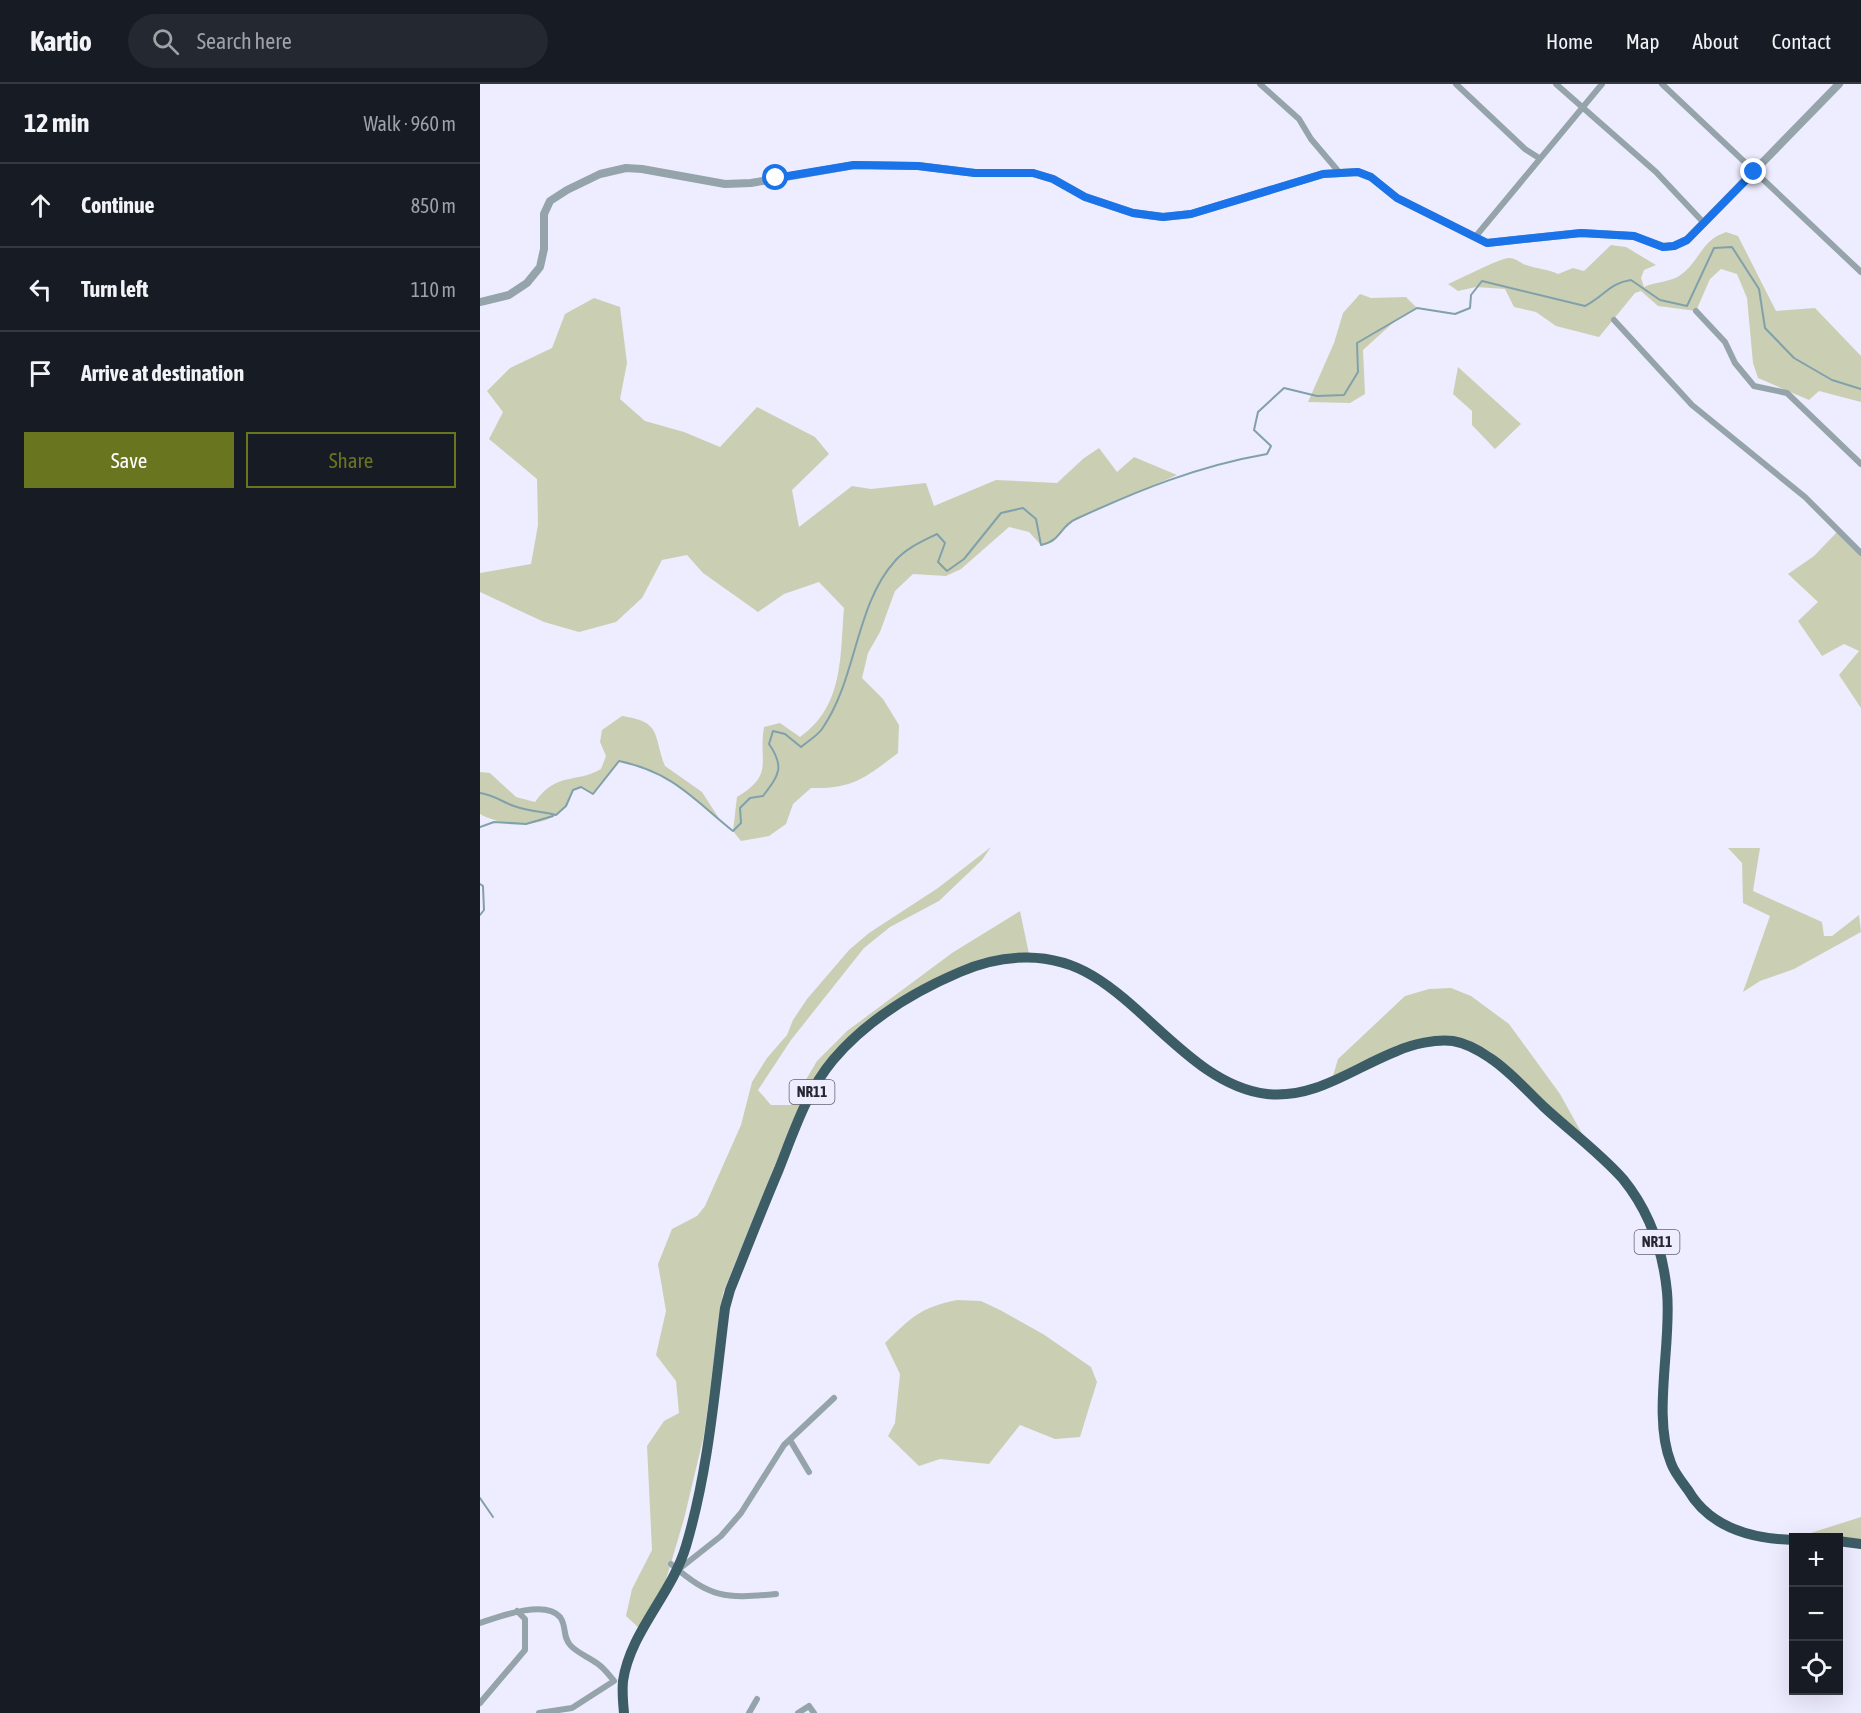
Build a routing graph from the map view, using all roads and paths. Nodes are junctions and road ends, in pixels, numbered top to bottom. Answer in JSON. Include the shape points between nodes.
{"nodes":[{"id":1,"x":1260,"y":84,"type":"edge"},
{"id":2,"x":1456,"y":84,"type":"edge"},
{"id":3,"x":1556,"y":84,"type":"edge"},
{"id":4,"x":1602,"y":84,"type":"edge"},
{"id":5,"x":1662,"y":84,"type":"edge"},
{"id":6,"x":1839,"y":84,"type":"edge"},
{"id":7,"x":1582,"y":109,"type":"junction"},
{"id":8,"x":1539,"y":158,"type":"junction"},
{"id":9,"x":1338,"y":172,"type":"junction"},
{"id":10,"x":1754,"y":172,"type":"junction"},
{"id":11,"x":1704,"y":222,"type":"junction"},
{"id":12,"x":1476,"y":236,"type":"junction"},
{"id":13,"x":1861,"y":272,"type":"edge"},
{"id":14,"x":480,"y":302,"type":"edge"},
{"id":15,"x":1696,"y":311,"type":"dead end"},
{"id":16,"x":1614,"y":320,"type":"dead end"},
{"id":17,"x":1861,"y":464,"type":"edge"},
{"id":18,"x":1861,"y":553,"type":"edge"},
{"id":19,"x":834,"y":1398,"type":"dead end"},
{"id":20,"x":790,"y":1440,"type":"junction"},
{"id":21,"x":809,"y":1472,"type":"dead end"},
{"id":22,"x":1789,"y":1539,"type":"edge"},
{"id":23,"x":1843,"y":1542,"type":"edge"},
{"id":24,"x":1861,"y":1544,"type":"edge"},
{"id":25,"x":674,"y":1567,"type":"junction"},
{"id":26,"x":776,"y":1594,"type":"dead end"},
{"id":27,"x":518,"y":1611,"type":"junction"},
{"id":28,"x":480,"y":1623,"type":"edge"},
{"id":29,"x":618,"y":1680,"type":"junction"},
{"id":30,"x":757,"y":1699,"type":"dead end"},
{"id":31,"x":480,"y":1703,"type":"edge"},
{"id":32,"x":538,"y":1713,"type":"edge"},
{"id":33,"x":624,"y":1713,"type":"edge"},
{"id":34,"x":749,"y":1713,"type":"edge"},
{"id":35,"x":798,"y":1713,"type":"edge"},
{"id":36,"x":814,"y":1713,"type":"edge"}],
"edges":[{"from":1,"to":9,"type":"street","via":[[1299,119]]},
{"from":2,"to":8,"type":"street"},
{"from":3,"to":7,"type":"street"},
{"from":4,"to":7,"type":"street"},
{"from":5,"to":10,"type":"street"},
{"from":6,"to":10,"type":"street"},
{"from":7,"to":8,"type":"street"},
{"from":7,"to":11,"type":"street","via":[[1656,172]]},
{"from":8,"to":12,"type":"street"},
{"from":9,"to":12,"type":"street","via":[[1365,173],[1397,198]]},
{"from":9,"to":14,"type":"street","via":[[1191,214],[1163,217],[1133,213],[1094,200],[1033,173],[854,165],[725,184],[626,168],[600,174],[550,201],[544,214],[540,267],[527,283],[509,295]]},
{"from":10,"to":11,"type":"street"},
{"from":10,"to":13,"type":"street"},
{"from":11,"to":12,"type":"street","via":[[1680,244],[1663,247],[1634,236],[1611,234],[1581,233],[1487,243]]},
{"from":15,"to":17,"type":"street","via":[[1725,342],[1746,379],[1754,386],[1787,393]]},
{"from":16,"to":18,"type":"street","via":[[1692,405],[1805,497]]},
{"from":19,"to":20,"type":"street"},
{"from":20,"to":21,"type":"street"},
{"from":20,"to":25,"type":"street","via":[[721,1536]]},
{"from":22,"to":25,"type":"highway","number":"NR11","via":[[1727,1527],[1694,1501],[1671,1464],[1665,1434],[1667,1293],[1660,1249],[1649,1222],[1622,1178],[1493,1060],[1453,1041],[1427,1043],[1397,1050],[1315,1089],[1282,1094],[1255,1091],[1221,1079],[1092,975],[1055,960],[1008,957],[944,979],[884,1013],[834,1058],[805,1103],[725,1308],[707,1451],[687,1545]]},
{"from":23,"to":24,"type":"highway"},
{"from":25,"to":26,"type":"street","via":[[693,1584],[717,1594]]},
{"from":25,"to":29,"type":"highway","number":"NR11"},
{"from":27,"to":28,"type":"street"},
{"from":27,"to":29,"type":"street","via":[[536,1609],[560,1616],[569,1644]]},
{"from":27,"to":31,"type":"street","via":[[525,1619],[525,1650]]},
{"from":29,"to":32,"type":"street","via":[[572,1707]]},
{"from":29,"to":33,"type":"highway","number":"NR11"},
{"from":30,"to":34,"type":"street"},
{"from":35,"to":36,"type":"street","via":[[809,1706]]}]}
